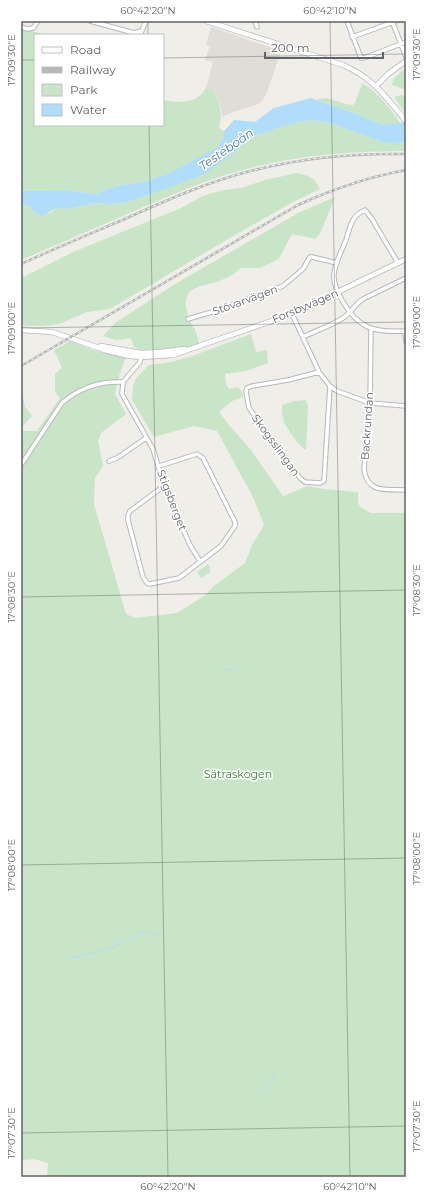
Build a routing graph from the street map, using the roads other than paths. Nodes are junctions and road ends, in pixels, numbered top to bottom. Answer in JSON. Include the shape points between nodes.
{"nodes":[{"id":1,"x":38,"y":21,"type":"edge"},
{"id":2,"x":90,"y":21,"type":"edge"},
{"id":3,"x":146,"y":21,"type":"edge"},
{"id":4,"x":206,"y":21,"type":"edge"},
{"id":5,"x":255,"y":21,"type":"edge"},
{"id":6,"x":347,"y":21,"type":"edge"},
{"id":7,"x":394,"y":21,"type":"edge"},
{"id":8,"x":257,"y":26,"type":"dead end"},
{"id":9,"x":21,"y":28,"type":"edge"},
{"id":10,"x":140,"y":33,"type":"edge"},
{"id":11,"x":352,"y":37,"type":"junction"},
{"id":12,"x":406,"y":42,"type":"edge"},
{"id":13,"x":400,"y":44,"type":"junction"},
{"id":14,"x":406,"y":56,"type":"edge"},
{"id":15,"x":406,"y":61,"type":"edge"},
{"id":16,"x":376,"y":86,"type":"junction"},
{"id":17,"x":406,"y":122,"type":"edge"},
{"id":18,"x":406,"y":259,"type":"edge"},
{"id":19,"x":337,"y":263,"type":"junction"},
{"id":20,"x":398,"y":263,"type":"junction"},
{"id":21,"x":406,"y":278,"type":"edge"},
{"id":22,"x":338,"y":292,"type":"junction"},
{"id":23,"x":349,"y":313,"type":"junction"},
{"id":24,"x":292,"y":314,"type":"junction"},
{"id":25,"x":188,"y":319,"type":"dead end"},
{"id":26,"x":21,"y":330,"type":"edge"},
{"id":27,"x":371,"y":330,"type":"junction"},
{"id":28,"x":405,"y":331,"type":"edge"},
{"id":29,"x":302,"y":337,"type":"junction"},
{"id":30,"x":406,"y":342,"type":"edge"},
{"id":31,"x":141,"y":355,"type":"junction"},
{"id":32,"x":318,"y":372,"type":"junction"},
{"id":33,"x":123,"y":382,"type":"junction"},
{"id":34,"x":330,"y":386,"type":"junction"},
{"id":35,"x":370,"y":403,"type":"junction"},
{"id":36,"x":406,"y":406,"type":"edge"},
{"id":37,"x":146,"y":438,"type":"junction"},
{"id":38,"x":109,"y":461,"type":"dead end"},
{"id":39,"x":21,"y":465,"type":"edge"},
{"id":40,"x":159,"y":466,"type":"junction"},
{"id":41,"x":164,"y":486,"type":"junction"},
{"id":42,"x":406,"y":490,"type":"edge"},
{"id":43,"x":200,"y":561,"type":"junction"}],
"edges":[{"from":1,"to":9,"type":"street","via":[[31,29]]},
{"from":2,"to":10,"type":"street"},
{"from":3,"to":10,"type":"street"},
{"from":4,"to":16,"type":"street","via":[[343,65],[358,72]]},
{"from":5,"to":8,"type":"street"},
{"from":6,"to":11,"type":"street"},
{"from":7,"to":11,"type":"street"},
{"from":7,"to":13,"type":"street"},
{"from":11,"to":13,"type":"street","via":[[360,56],[364,58]]},
{"from":12,"to":13,"type":"street"},
{"from":13,"to":14,"type":"street"},
{"from":15,"to":16,"type":"street"},
{"from":16,"to":17,"type":"street"},
{"from":18,"to":20,"type":"street","name":"Forsbyvägen"},
{"from":19,"to":20,"type":"street","via":[[356,216],[365,210]]},
{"from":19,"to":22,"type":"street","via":[[334,284]]},
{"from":19,"to":25,"type":"street","name":"Stövarvägen","via":[[312,256],[303,269],[283,286]]},
{"from":20,"to":22,"type":"street","name":"Forsbyvägen"},
{"from":21,"to":23,"type":"street","via":[[363,298]]},
{"from":22,"to":23,"type":"street"},
{"from":22,"to":24,"type":"street","name":"Forsbyvägen"},
{"from":23,"to":27,"type":"street"},
{"from":23,"to":29,"type":"street","via":[[342,319]]},
{"from":24,"to":29,"type":"street"},
{"from":24,"to":31,"type":"street","name":"Forsbyvägen","via":[[201,346]]},
{"from":26,"to":31,"type":"street","name":"Forsbyvägen","via":[[52,332],[89,344]]},
{"from":27,"to":28,"type":"street"},
{"from":27,"to":35,"type":"street","name":"Backrundan"},
{"from":28,"to":30,"type":"street"},
{"from":29,"to":32,"type":"street"},
{"from":31,"to":33,"type":"street","via":[[140,362]]},
{"from":32,"to":34,"type":"street"},
{"from":32,"to":34,"type":"street","name":"Skogsslingan","via":[[252,386],[247,388],[246,392],[249,408],[305,482],[320,484],[324,481]]},
{"from":33,"to":37,"type":"street","name":"Stigsberget","via":[[122,394]]},
{"from":33,"to":39,"type":"street","via":[[101,383],[70,396],[62,403]]},
{"from":34,"to":35,"type":"street"},
{"from":35,"to":36,"type":"street"},
{"from":35,"to":42,"type":"street","name":"Backrundan","via":[[364,469],[367,481],[374,488]]},
{"from":37,"to":38,"type":"street"},
{"from":37,"to":40,"type":"street","name":"Stigsberget"},
{"from":40,"to":41,"type":"street","name":"Stigsberget"},
{"from":40,"to":43,"type":"street","via":[[201,455],[233,516],[235,526],[225,542]]},
{"from":41,"to":43,"type":"street","name":"Stigsberget","via":[[190,545]]},
{"from":41,"to":43,"type":"street","via":[[128,514],[145,580],[154,584],[179,578]]}]}
